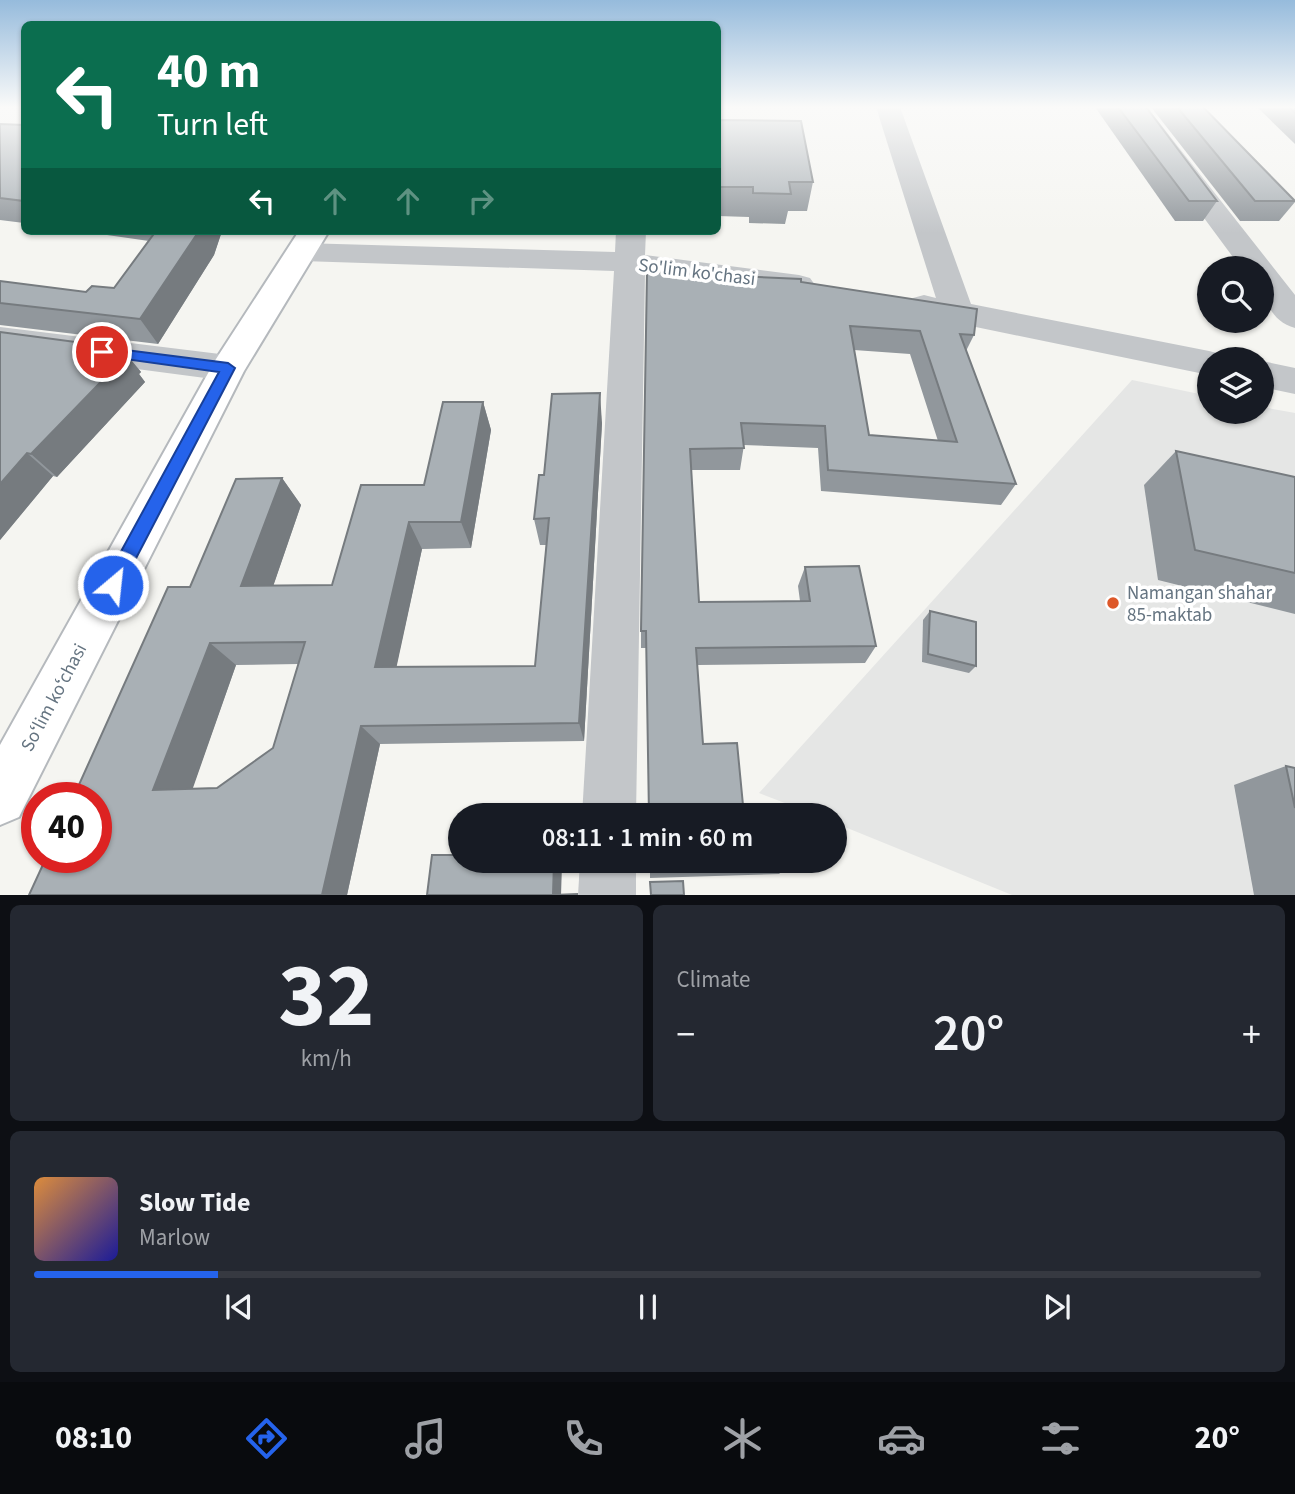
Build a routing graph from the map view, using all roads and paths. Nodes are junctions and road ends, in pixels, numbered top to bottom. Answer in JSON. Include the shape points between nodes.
{"nodes":[{"id":1,"x":902,"y":149,"type":"edge"},
{"id":2,"x":1166,"y":149,"type":"edge"},
{"id":3,"x":308,"y":242,"type":"edge"},
{"id":4,"x":629,"y":246,"type":"edge"},
{"id":5,"x":1248,"y":256,"type":"edge"},
{"id":6,"x":823,"y":289,"type":"edge"},
{"id":7,"x":1274,"y":290,"type":"edge"},
{"id":8,"x":890,"y":300,"type":"edge"},
{"id":9,"x":957,"y":312,"type":"junction"},
{"id":10,"x":1295,"y":317,"type":"edge"},
{"id":11,"x":0,"y":339,"type":"edge"},
{"id":12,"x":1197,"y":361,"type":"edge"},
{"id":13,"x":228,"y":368,"type":"junction"},
{"id":14,"x":1274,"y":377,"type":"edge"},
{"id":15,"x":1295,"y":381,"type":"edge"},
{"id":16,"x":3,"y":784,"type":"edge"},
{"id":17,"x":609,"y":803,"type":"edge"},
{"id":18,"x":608,"y":873,"type":"edge"},
{"id":19,"x":607,"y":895,"type":"edge"}],
"edges":[{"from":1,"to":9,"type":"street"},
{"from":2,"to":5,"type":"street"},
{"from":3,"to":4,"type":"street","name":"So'lim ko'chasi"},
{"from":3,"to":13,"type":"street","name":"Soʻlim koʻchasi"},
{"from":4,"to":6,"type":"street","name":"So'lim ko'chasi","via":[[729,273]]},
{"from":4,"to":17,"type":"street"},
{"from":7,"to":10,"type":"street"},
{"from":8,"to":9,"type":"street"},
{"from":9,"to":12,"type":"street"},
{"from":11,"to":13,"type":"street"},
{"from":13,"to":16,"type":"street","name":"Soʻlim koʻchasi"},
{"from":14,"to":15,"type":"street"},
{"from":18,"to":19,"type":"street"}]}
